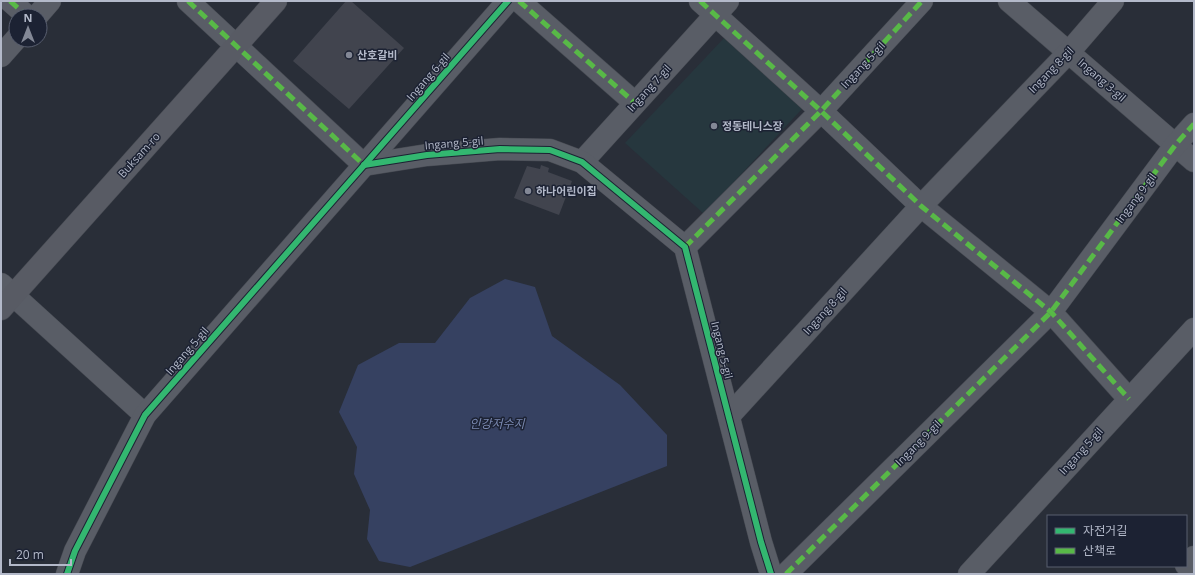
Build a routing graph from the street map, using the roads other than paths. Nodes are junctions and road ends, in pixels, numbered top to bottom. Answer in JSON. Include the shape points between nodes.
{"nodes":[{"id":1,"x":10,"y":1,"type":"edge"},
{"id":2,"x":188,"y":1,"type":"edge"},
{"id":3,"x":276,"y":1,"type":"edge"},
{"id":4,"x":508,"y":1,"type":"edge"},
{"id":5,"x":519,"y":1,"type":"edge"},
{"id":6,"x":922,"y":1,"type":"edge"},
{"id":7,"x":1009,"y":1,"type":"edge"},
{"id":8,"x":1113,"y":1,"type":"edge"},
{"id":9,"x":714,"y":6,"type":"edge"},
{"id":10,"x":18,"y":8,"type":"edge"},
{"id":11,"x":236,"y":46,"type":"junction"},
{"id":12,"x":8,"y":48,"type":"edge"},
{"id":13,"x":1069,"y":52,"type":"junction"},
{"id":14,"x":1,"y":56,"type":"edge"},
{"id":15,"x":635,"y":103,"type":"junction"},
{"id":16,"x":821,"y":110,"type":"junction"},
{"id":17,"x":1194,"y":124,"type":"edge"},
{"id":18,"x":1176,"y":144,"type":"junction"},
{"id":19,"x":1194,"y":161,"type":"edge"},
{"id":20,"x":582,"y":162,"type":"junction"},
{"id":21,"x":364,"y":165,"type":"junction"},
{"id":22,"x":921,"y":206,"type":"junction"},
{"id":23,"x":685,"y":247,"type":"junction"},
{"id":24,"x":5,"y":296,"type":"edge"},
{"id":25,"x":1051,"y":312,"type":"junction"},
{"id":26,"x":1194,"y":329,"type":"edge"},
{"id":27,"x":1129,"y":399,"type":"junction"},
{"id":28,"x":144,"y":415,"type":"junction"},
{"id":29,"x":729,"y":416,"type":"junction"},
{"id":30,"x":1194,"y":557,"type":"edge"},
{"id":31,"x":1187,"y":565,"type":"edge"},
{"id":32,"x":67,"y":574,"type":"edge"},
{"id":33,"x":771,"y":574,"type":"edge"},
{"id":34,"x":786,"y":574,"type":"edge"},
{"id":35,"x":969,"y":574,"type":"edge"}],
"edges":[{"from":1,"to":10,"type":"street"},
{"from":2,"to":11,"type":"street"},
{"from":3,"to":11,"type":"street","name":"Buksam-ro"},
{"from":4,"to":21,"type":"street","name":"Ingang 6-gil"},
{"from":5,"to":15,"type":"street"},
{"from":6,"to":16,"type":"street","name":"Ingang 5-gil"},
{"from":7,"to":13,"type":"street","name":"Ingang 3-gil"},
{"from":8,"to":13,"type":"street","name":"Ingang 8-gil"},
{"from":9,"to":15,"type":"street","name":"Ingang 7-gil"},
{"from":9,"to":16,"type":"street","name":"Ingang 7-gil"},
{"from":11,"to":21,"type":"street"},
{"from":11,"to":24,"type":"street","name":"Buksam-ro"},
{"from":12,"to":14,"type":"street"},
{"from":13,"to":18,"type":"street","name":"Ingang 3-gil"},
{"from":13,"to":22,"type":"street","name":"Ingang 8-gil"},
{"from":15,"to":20,"type":"street","name":"Ingang 7-gil"},
{"from":16,"to":22,"type":"street"},
{"from":16,"to":23,"type":"street","name":"Ingang 5-gil"},
{"from":17,"to":18,"type":"street","name":"Ingang 9-gil"},
{"from":18,"to":19,"type":"street","name":"Ingang 3-gil"},
{"from":18,"to":25,"type":"street","name":"Ingang 9-gil"},
{"from":20,"to":21,"type":"street","name":"Ingang 5-gil","via":[[550,150],[500,149],[427,155]]},
{"from":20,"to":23,"type":"street","name":"Ingang 5-gil"},
{"from":21,"to":28,"type":"street","name":"Ingang 5-gil"},
{"from":22,"to":25,"type":"street"},
{"from":22,"to":29,"type":"street","name":"Ingang 8-gil"},
{"from":23,"to":29,"type":"street","name":"Ingang 5-gil"},
{"from":24,"to":28,"type":"street"},
{"from":25,"to":27,"type":"street"},
{"from":25,"to":34,"type":"street","name":"Ingang 9-gil"},
{"from":26,"to":27,"type":"street","name":"Ingang 5-gil"},
{"from":27,"to":35,"type":"street","name":"Ingang 5-gil"},
{"from":28,"to":32,"type":"street","name":"Ingang 5-gil","via":[[75,551]]},
{"from":29,"to":33,"type":"street","name":"Ingang 5-gil"},
{"from":30,"to":31,"type":"street"}]}
